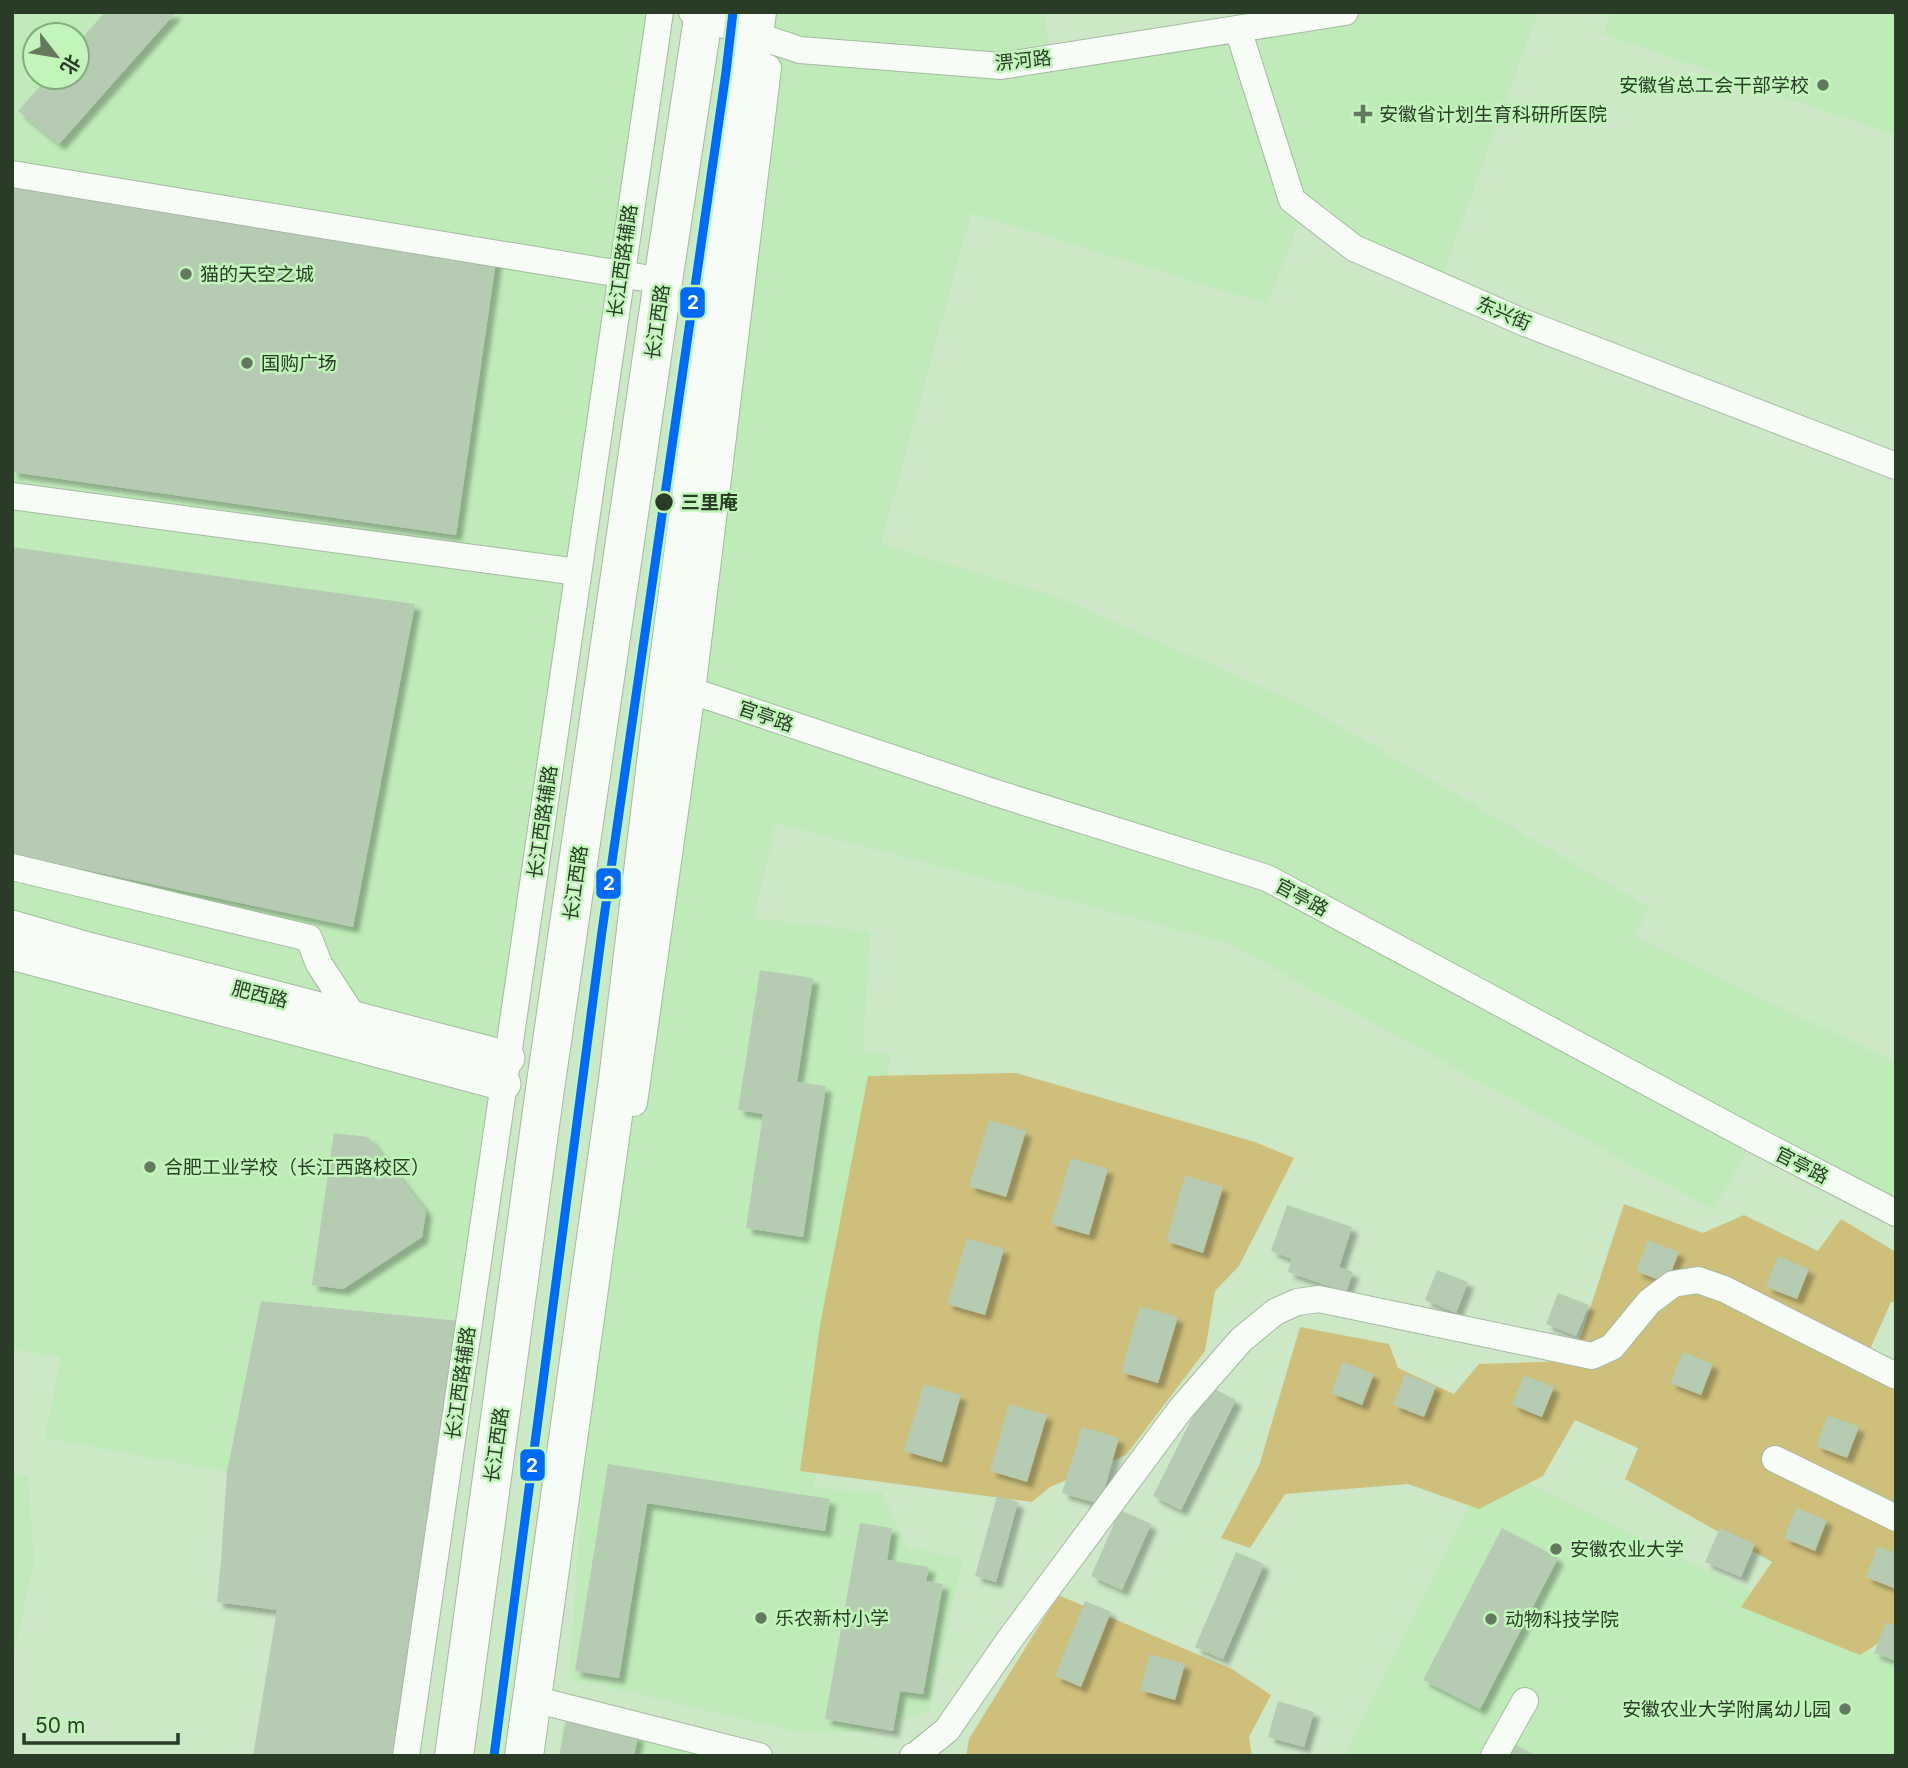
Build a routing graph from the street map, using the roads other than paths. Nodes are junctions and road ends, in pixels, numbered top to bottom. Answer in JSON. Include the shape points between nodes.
{"nodes":[{"id":1,"x":660,"y":12,"type":"edge"},
{"id":2,"x":1345,"y":12,"type":"edge"},
{"id":3,"x":700,"y":14,"type":"edge"},
{"id":4,"x":765,"y":25,"type":"edge"},
{"id":5,"x":1238,"y":29,"type":"junction"},
{"id":6,"x":12,"y":174,"type":"edge"},
{"id":7,"x":620,"y":274,"type":"junction"},
{"id":8,"x":663,"y":281,"type":"junction"},
{"id":9,"x":1896,"y":466,"type":"edge"},
{"id":10,"x":12,"y":496,"type":"edge"},
{"id":11,"x":578,"y":572,"type":"junction"},
{"id":12,"x":678,"y":690,"type":"junction"},
{"id":13,"x":12,"y":867,"type":"edge"},
{"id":14,"x":12,"y":927,"type":"edge"},
{"id":15,"x":12,"y":953,"type":"edge"},
{"id":16,"x":355,"y":1018,"type":"junction"},
{"id":17,"x":506,"y":1071,"type":"junction"},
{"id":18,"x":1896,"y":1213,"type":"edge"},
{"id":19,"x":1896,"y":1376,"type":"edge"},
{"id":20,"x":1776,"y":1459,"type":"dead end"},
{"id":21,"x":1896,"y":1518,"type":"edge"},
{"id":22,"x":1525,"y":1700,"type":"dead end"},
{"id":23,"x":549,"y":1703,"type":"junction"},
{"id":24,"x":406,"y":1756,"type":"edge"},
{"id":25,"x":454,"y":1756,"type":"edge"},
{"id":26,"x":524,"y":1756,"type":"edge"},
{"id":27,"x":541,"y":1756,"type":"edge"},
{"id":28,"x":759,"y":1756,"type":"edge"},
{"id":29,"x":913,"y":1756,"type":"edge"},
{"id":30,"x":1494,"y":1756,"type":"edge"}],
"edges":[{"from":1,"to":7,"type":"street","name":"长江西路辅路"},
{"from":2,"to":5,"type":"street","name":"淠河路"},
{"from":3,"to":4,"type":"street","name":"淠河路"},
{"from":3,"to":8,"type":"highway","name":"长江西路"},
{"from":4,"to":5,"type":"street","name":"淠河路","via":[[800,50],[1001,66]]},
{"from":4,"to":12,"type":"highway"},
{"from":5,"to":9,"type":"street","name":"东兴街","via":[[1292,200],[1354,248],[1525,323]]},
{"from":6,"to":7,"type":"street"},
{"from":7,"to":8,"type":"street"},
{"from":7,"to":11,"type":"street","name":"长江西路辅路"},
{"from":8,"to":25,"type":"highway","name":"长江西路"},
{"from":10,"to":11,"type":"street"},
{"from":11,"to":17,"type":"street","name":"长江西路辅路"},
{"from":12,"to":18,"type":"street","name":"官亭路","via":[[1267,878]]},
{"from":12,"to":23,"type":"street"},
{"from":12,"to":26,"type":"highway","via":[[618,1080]]},
{"from":13,"to":16,"type":"street","via":[[309,938],[319,964]]},
{"from":14,"to":16,"type":"main road","name":"肥西路"},
{"from":15,"to":17,"type":"main road","name":"肥西路"},
{"from":16,"to":17,"type":"main road","name":"肥西路"},
{"from":17,"to":24,"type":"street","name":"长江西路辅路"},
{"from":19,"to":29,"type":"street","via":[[1698,1280],[1673,1284],[1649,1302],[1612,1347],[1592,1356],[1319,1299],[1297,1302],[1275,1312],[1241,1340],[1180,1410],[947,1730]]},
{"from":20,"to":21,"type":"street"},
{"from":22,"to":30,"type":"street"},
{"from":23,"to":27,"type":"street"},
{"from":23,"to":28,"type":"street"}]}
